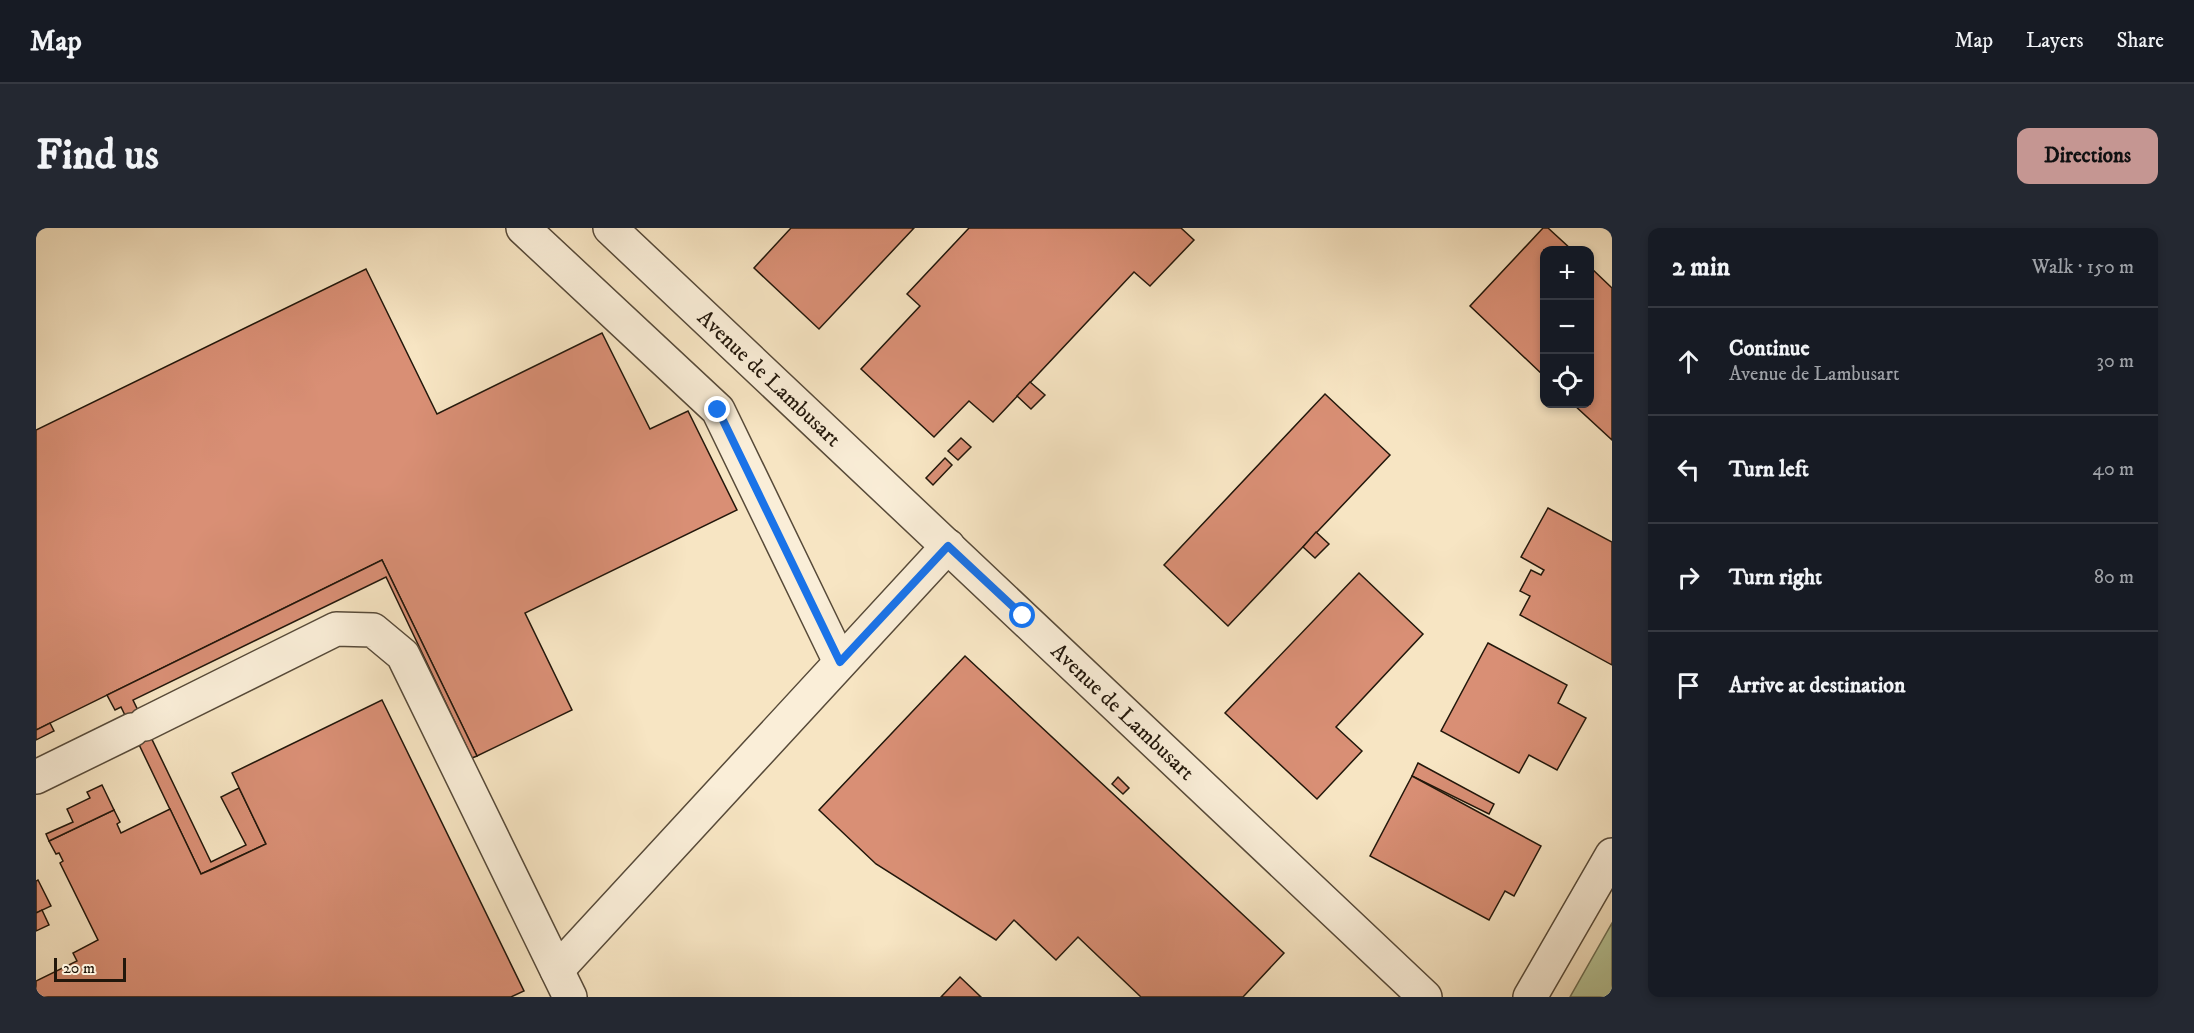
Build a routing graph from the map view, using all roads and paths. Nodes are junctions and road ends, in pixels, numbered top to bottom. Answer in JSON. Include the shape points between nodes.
{"nodes":[{"id":1,"x":523,"y":228,"type":"edge"},
{"id":2,"x":610,"y":228,"type":"edge"},
{"id":3,"x":948,"y":546,"type":"junction"},
{"id":4,"x":840,"y":662,"type":"junction"},
{"id":5,"x":36,"y":777,"type":"edge"},
{"id":6,"x":1612,"y":855,"type":"edge"},
{"id":7,"x":563,"y":983,"type":"edge"},
{"id":8,"x":1425,"y":997,"type":"edge"},
{"id":9,"x":1530,"y":997,"type":"edge"}],
"edges":[{"from":1,"to":4,"type":"street","via":[[718,410]]},
{"from":2,"to":3,"type":"street","name":"Avenue de Lambusart"},
{"from":3,"to":4,"type":"street"},
{"from":3,"to":8,"type":"street","name":"Avenue de Lambusart"},
{"from":4,"to":7,"type":"street"},
{"from":5,"to":7,"type":"street","via":[[336,629],[374,630],[403,654]]},
{"from":6,"to":9,"type":"street"}]}
